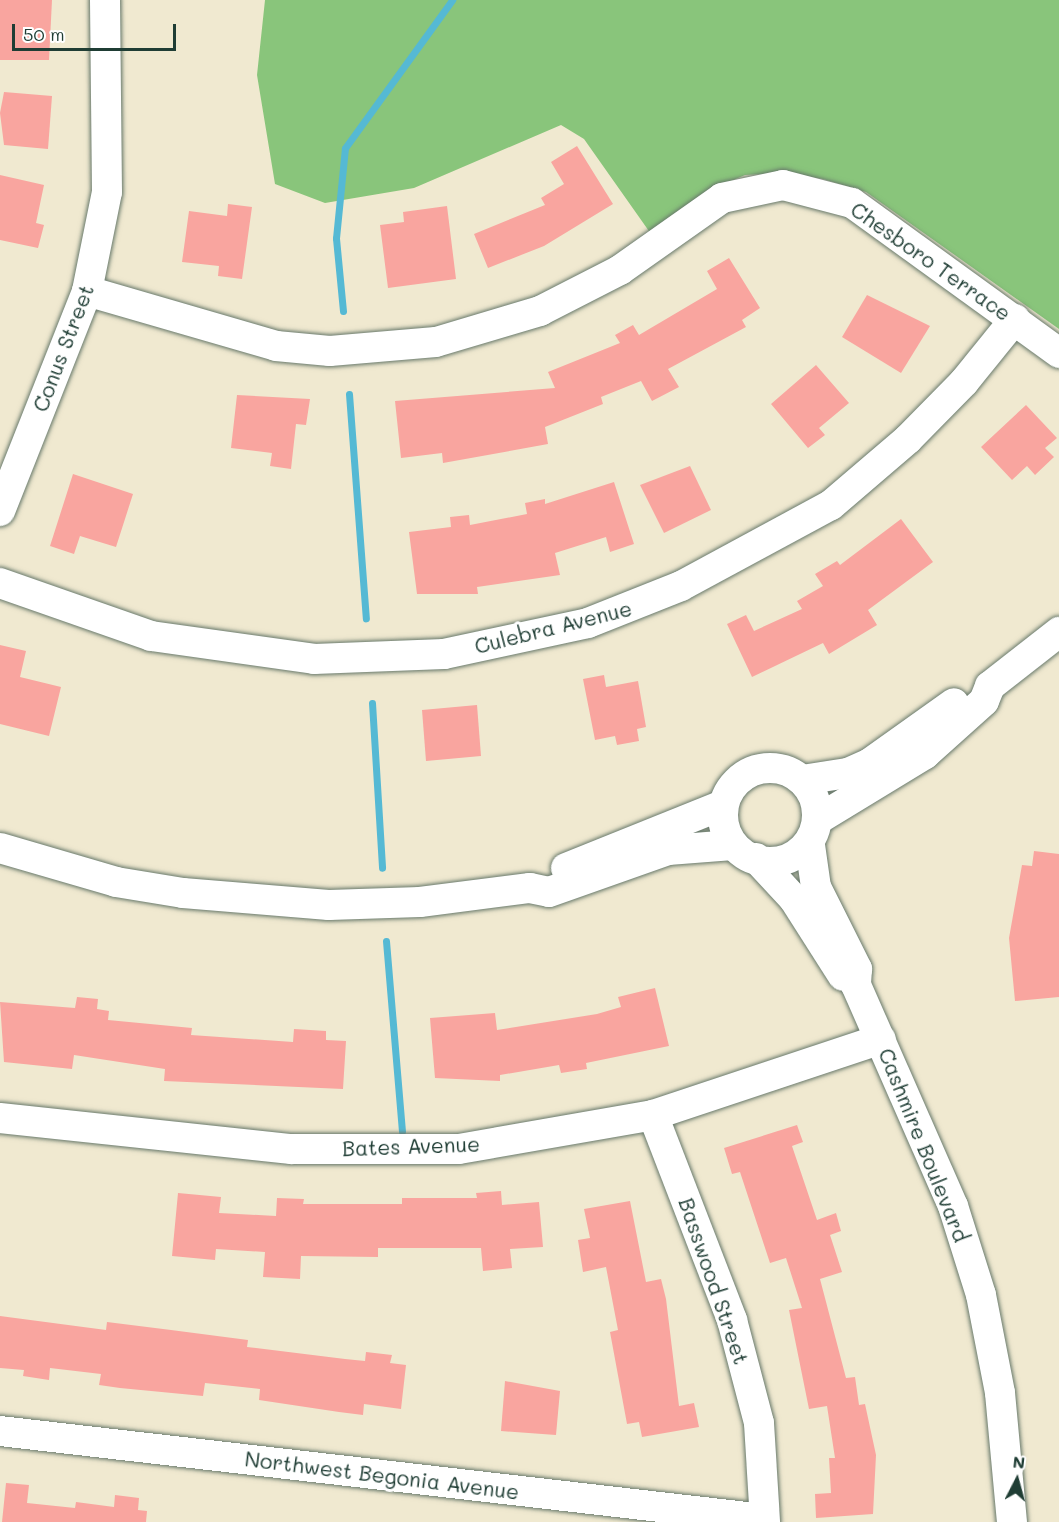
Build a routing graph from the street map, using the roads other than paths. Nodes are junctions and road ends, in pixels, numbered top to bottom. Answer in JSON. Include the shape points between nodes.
{"nodes":[{"id":1,"x":105,"y":0,"type":"edge"},
{"id":2,"x":87,"y":291,"type":"junction"},
{"id":3,"x":1015,"y":319,"type":"junction"},
{"id":4,"x":1059,"y":353,"type":"edge"},
{"id":5,"x":0,"y":511,"type":"edge"},
{"id":6,"x":0,"y":583,"type":"edge"},
{"id":7,"x":1059,"y":632,"type":"edge"},
{"id":8,"x":990,"y":686,"type":"junction"},
{"id":9,"x":802,"y":780,"type":"junction"},
{"id":10,"x":723,"y":806,"type":"junction"},
{"id":11,"x":813,"y":832,"type":"junction"},
{"id":12,"x":0,"y":848,"type":"edge"},
{"id":13,"x":744,"y":852,"type":"junction"},
{"id":14,"x":530,"y":888,"type":"junction"},
{"id":15,"x":856,"y":985,"type":"junction"},
{"id":16,"x":881,"y":1039,"type":"junction"},
{"id":17,"x":653,"y":1115,"type":"junction"},
{"id":18,"x":0,"y":1118,"type":"edge"},
{"id":19,"x":0,"y":1431,"type":"edge"},
{"id":20,"x":764,"y":1520,"type":"edge"},
{"id":21,"x":1012,"y":1522,"type":"edge"}],
"edges":[{"from":1,"to":2,"type":"street","name":"Conus Street","via":[[107,192]]},
{"from":2,"to":3,"type":"street","name":"Chesboro Terrace","via":[[276,346],[330,351],[436,342],[540,311],[620,270],[722,198],[783,185],[852,203]]},
{"from":2,"to":5,"type":"street","name":"Conus Street"},
{"from":3,"to":4,"type":"street","name":"Chesboro Terrace"},
{"from":3,"to":6,"type":"street","name":"Culebra Avenue","via":[[940,407],[831,505],[681,586],[588,622],[444,654],[314,659],[151,636]]},
{"from":7,"to":8,"type":"street"},
{"from":8,"to":9,"type":"street","via":[[974,687],[870,764],[848,773]]},
{"from":8,"to":11,"type":"street","via":[[984,701],[925,754]]},
{"from":9,"to":10,"type":"street","via":[[757,769],[734,783]]},
{"from":9,"to":11,"type":"street","via":[[815,803]]},
{"from":10,"to":13,"type":"street"},
{"from":10,"to":14,"type":"street","via":[[543,877]]},
{"from":11,"to":13,"type":"street","via":[[786,861]]},
{"from":11,"to":15,"type":"street","name":"Cashmire Boulevard","via":[[816,887],[857,969]]},
{"from":12,"to":14,"type":"street","via":[[116,882],[286,903],[420,902]]},
{"from":13,"to":14,"type":"street","via":[[687,845],[587,883],[549,892]]},
{"from":13,"to":15,"type":"street","name":"Cashmire Boulevard","via":[[794,899],[842,975]]},
{"from":15,"to":16,"type":"street","name":"Cashmire Boulevard"},
{"from":16,"to":17,"type":"street","name":"Bates Avenue"},
{"from":16,"to":21,"type":"street","name":"Cashmire Boulevard","via":[[953,1206],[981,1295],[1000,1393]]},
{"from":17,"to":18,"type":"street","name":"Bates Avenue","via":[[459,1149],[291,1149]]},
{"from":17,"to":20,"type":"street","name":"Basswood Street","via":[[732,1320],[759,1422]]},
{"from":19,"to":20,"type":"street","name":"Northwest Begonia Avenue"}]}
